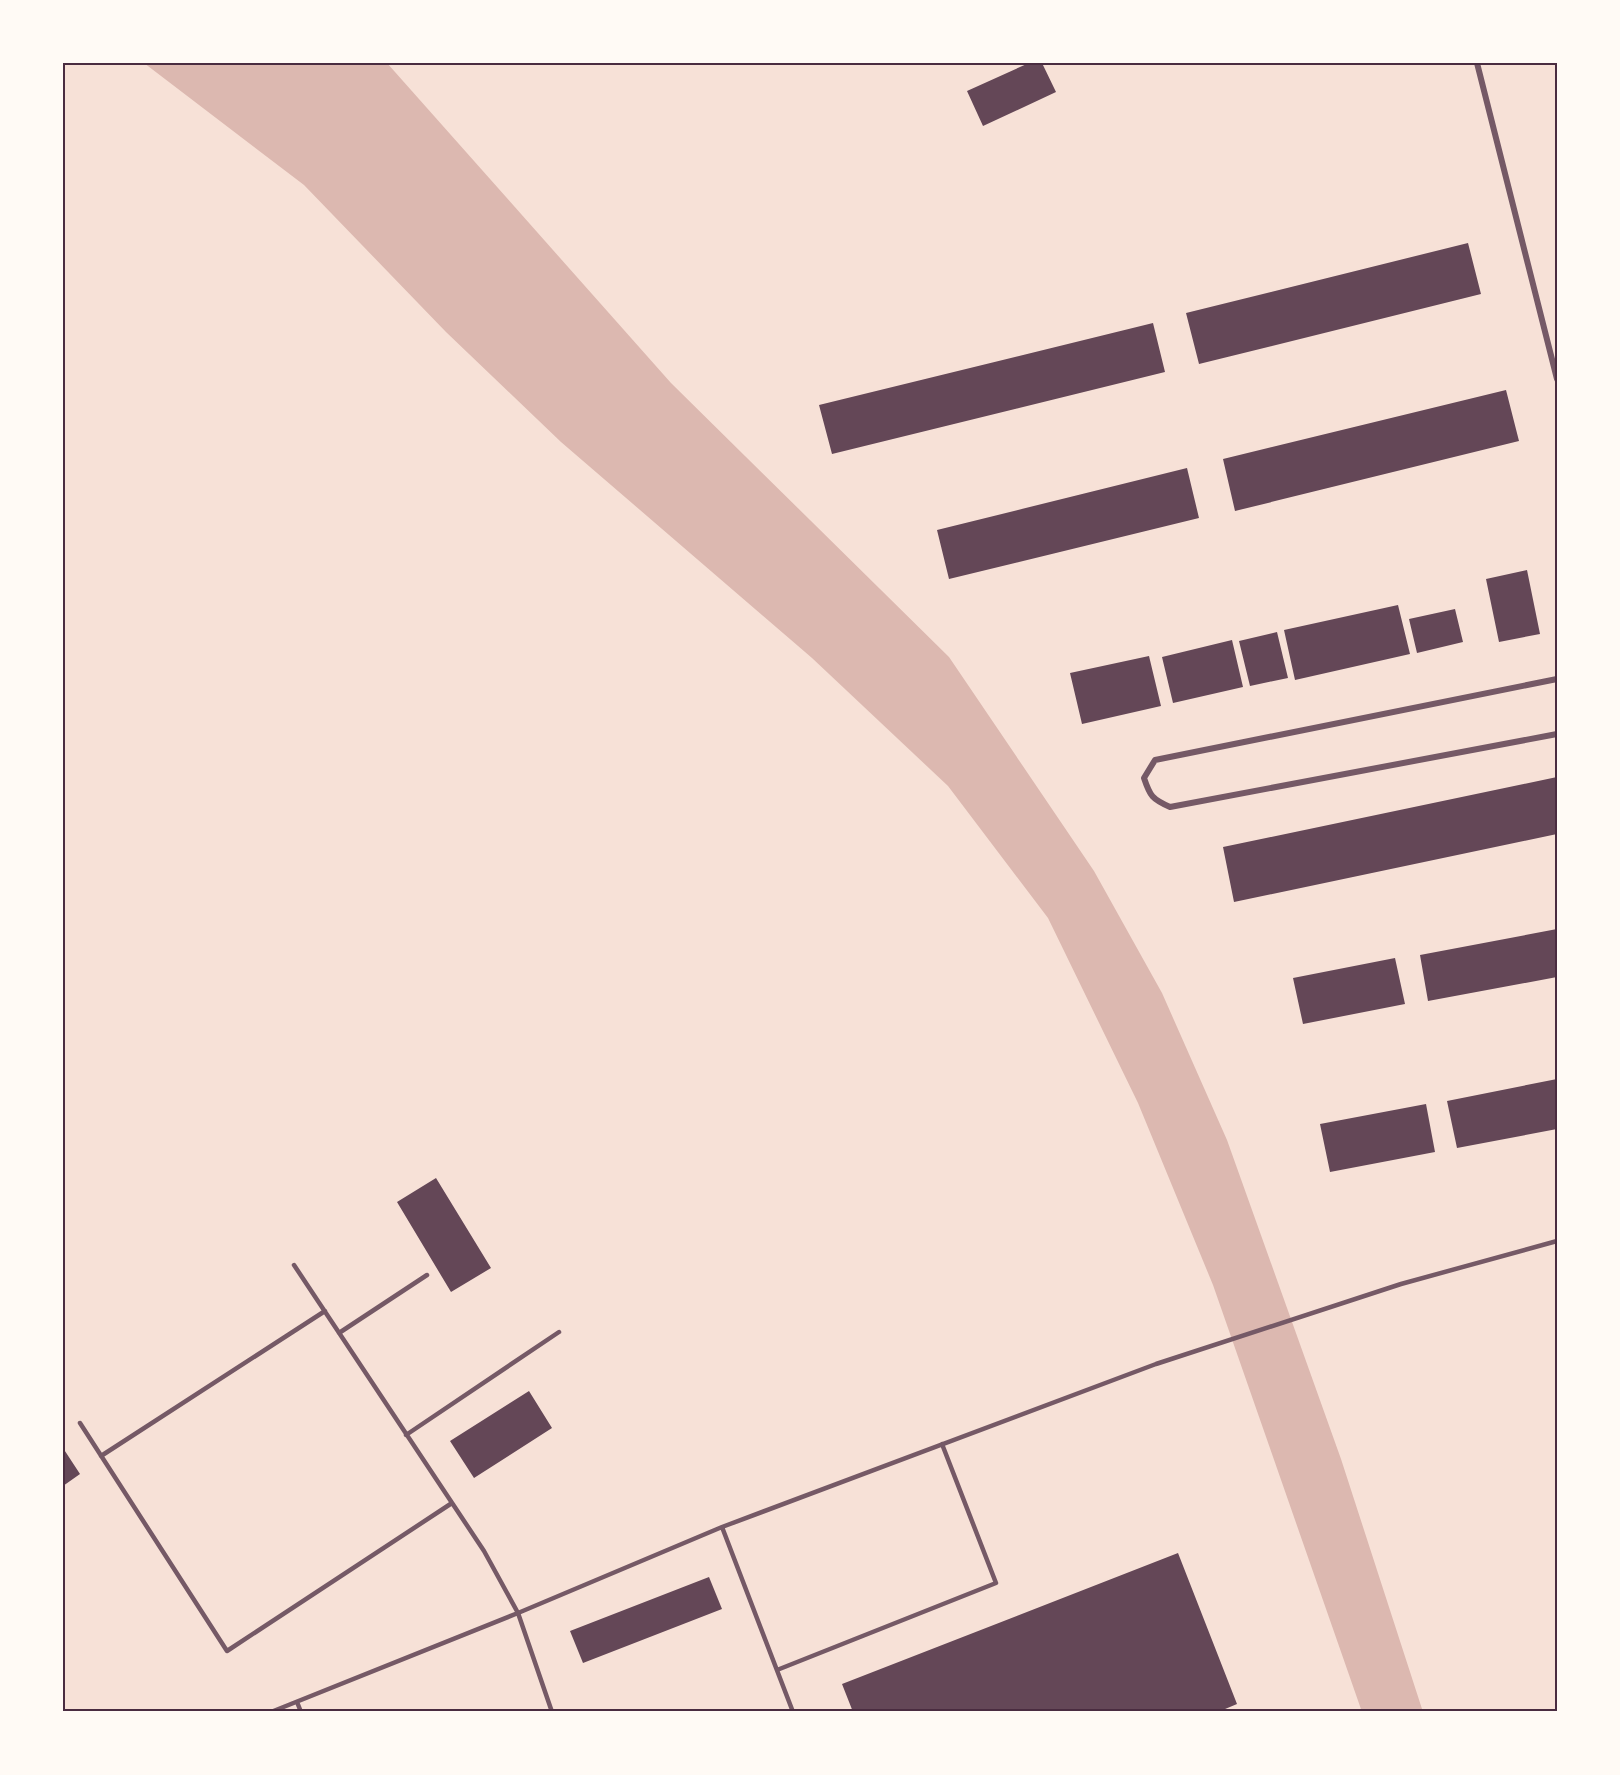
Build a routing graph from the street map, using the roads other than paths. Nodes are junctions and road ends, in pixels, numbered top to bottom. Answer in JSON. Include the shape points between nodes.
{"nodes":[{"id":1,"x":1477,"y":63,"type":"edge"},
{"id":2,"x":1557,"y":379,"type":"edge"},
{"id":3,"x":1557,"y":679,"type":"edge"},
{"id":4,"x":1557,"y":734,"type":"edge"},
{"id":5,"x":1557,"y":1241,"type":"edge"},
{"id":6,"x":294,"y":1265,"type":"dead end"},
{"id":7,"x":427,"y":1275,"type":"dead end"},
{"id":8,"x":325,"y":1311,"type":"junction"},
{"id":9,"x":559,"y":1332,"type":"dead end"},
{"id":10,"x":339,"y":1333,"type":"junction"},
{"id":11,"x":80,"y":1423,"type":"dead end"},
{"id":12,"x":406,"y":1435,"type":"junction"},
{"id":13,"x":942,"y":1444,"type":"junction"},
{"id":14,"x":101,"y":1456,"type":"junction"},
{"id":15,"x":452,"y":1503,"type":"junction"},
{"id":16,"x":722,"y":1527,"type":"junction"},
{"id":17,"x":518,"y":1613,"type":"junction"},
{"id":18,"x":777,"y":1670,"type":"junction"},
{"id":19,"x":297,"y":1702,"type":"junction"},
{"id":20,"x":271,"y":1712,"type":"edge"},
{"id":21,"x":301,"y":1712,"type":"edge"},
{"id":22,"x":552,"y":1712,"type":"edge"},
{"id":23,"x":793,"y":1712,"type":"edge"}],
"edges":[{"from":1,"to":2,"type":"street"},
{"from":3,"to":4,"type":"street","via":[[1155,760],[1144,778],[1149,794],[1170,807]]},
{"from":5,"to":13,"type":"lane","via":[[1401,1284],[1168,1360]]},
{"from":6,"to":8,"type":"lane"},
{"from":7,"to":10,"type":"lane"},
{"from":8,"to":10,"type":"lane"},
{"from":8,"to":14,"type":"lane"},
{"from":9,"to":12,"type":"lane"},
{"from":10,"to":12,"type":"lane"},
{"from":11,"to":14,"type":"lane"},
{"from":12,"to":15,"type":"lane"},
{"from":13,"to":16,"type":"lane"},
{"from":13,"to":18,"type":"lane","via":[[996,1583]]},
{"from":14,"to":15,"type":"lane","via":[[227,1651]]},
{"from":15,"to":17,"type":"lane"},
{"from":16,"to":17,"type":"lane"},
{"from":16,"to":18,"type":"lane"},
{"from":17,"to":19,"type":"lane"},
{"from":17,"to":22,"type":"lane"},
{"from":18,"to":23,"type":"lane"},
{"from":19,"to":20,"type":"lane"},
{"from":19,"to":21,"type":"lane"}]}
